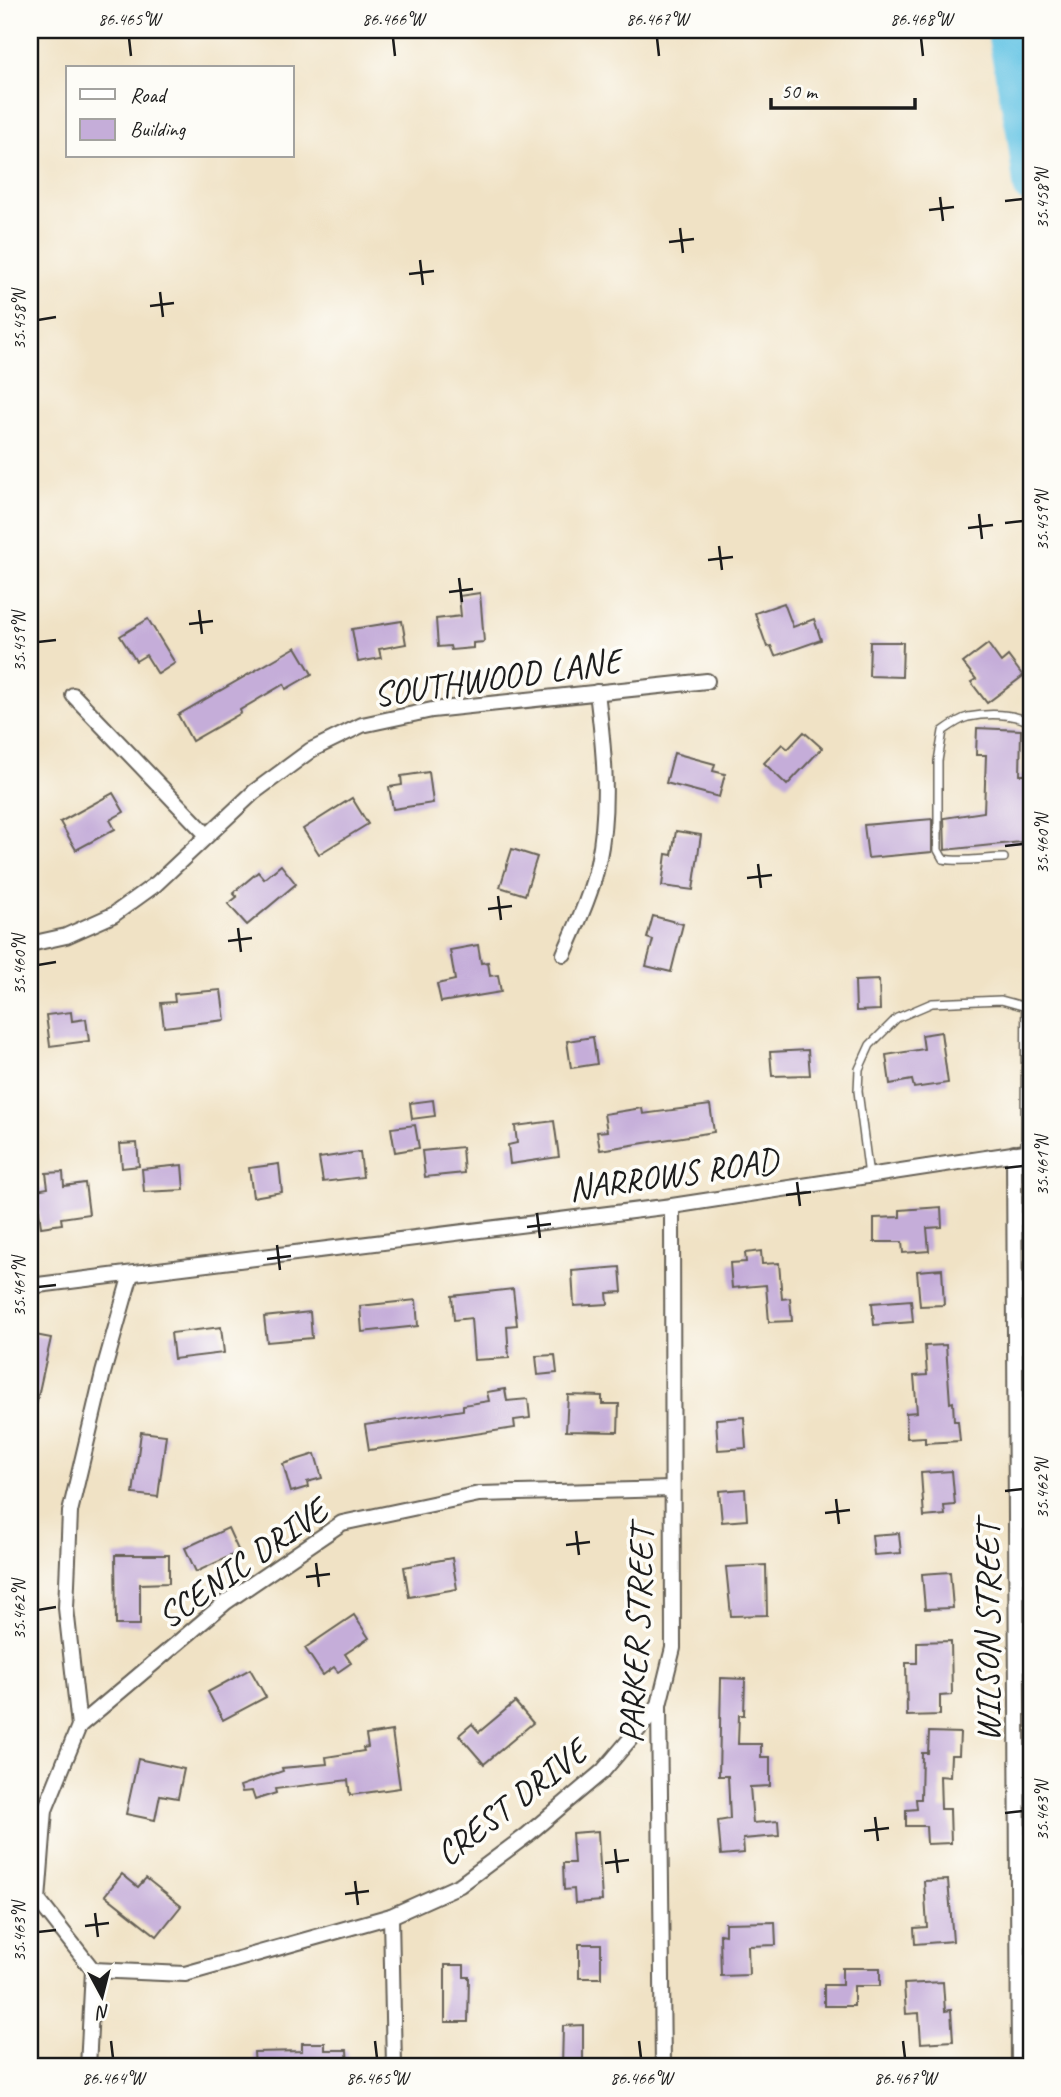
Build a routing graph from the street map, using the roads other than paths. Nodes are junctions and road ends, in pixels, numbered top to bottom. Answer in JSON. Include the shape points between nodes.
{"nodes":[{"id":1,"x":708,"y":681,"type":"dead end"},
{"id":2,"x":597,"y":692,"type":"junction"},
{"id":3,"x":73,"y":695,"type":"dead end"},
{"id":4,"x":1031,"y":723,"type":"edge"},
{"id":5,"x":207,"y":835,"type":"junction"},
{"id":6,"x":1004,"y":858,"type":"dead end"},
{"id":7,"x":30,"y":944,"type":"edge"},
{"id":8,"x":1031,"y":950,"type":"edge"},
{"id":9,"x":564,"y":954,"type":"dead end"},
{"id":10,"x":1026,"y":1006,"type":"junction"},
{"id":11,"x":1023,"y":1152,"type":"edge"},
{"id":12,"x":869,"y":1176,"type":"junction"},
{"id":13,"x":672,"y":1206,"type":"junction"},
{"id":14,"x":131,"y":1274,"type":"junction"},
{"id":15,"x":30,"y":1286,"type":"edge"},
{"id":16,"x":671,"y":1489,"type":"junction"},
{"id":17,"x":659,"y":1705,"type":"junction"},
{"id":18,"x":79,"y":1726,"type":"junction"},
{"id":19,"x":391,"y":1916,"type":"junction"},
{"id":20,"x":93,"y":1970,"type":"junction"},
{"id":21,"x":88,"y":2067,"type":"edge"},
{"id":22,"x":394,"y":2067,"type":"edge"},
{"id":23,"x":663,"y":2067,"type":"edge"},
{"id":24,"x":1019,"y":2067,"type":"edge"}],
"edges":[{"from":1,"to":2,"type":"street","name":"SOUTHWOOD LANE"},
{"from":2,"to":5,"type":"street","name":"SOUTHWOOD LANE","via":[[432,710],[362,724],[311,750],[254,792]]},
{"from":2,"to":9,"type":"street","via":[[604,744],[603,826],[589,896]]},
{"from":3,"to":5,"type":"street"},
{"from":4,"to":6,"type":"lane","via":[[1000,715],[977,716],[943,731],[938,761],[938,850],[943,859],[958,862]]},
{"from":5,"to":7,"type":"street","name":"SOUTHWOOD LANE","via":[[156,884],[113,915],[66,936]]},
{"from":8,"to":10,"type":"lane","via":[[1026,954]]},
{"from":10,"to":11,"type":"lane"},
{"from":10,"to":12,"type":"lane","via":[[1001,1000],[932,1003],[897,1018],[870,1045],[859,1069],[858,1091]]},
{"from":11,"to":12,"type":"street","name":"NARROWS ROAD"},
{"from":11,"to":24,"type":"street","name":"WILSON STREET"},
{"from":12,"to":13,"type":"street","name":"NARROWS ROAD"},
{"from":13,"to":14,"type":"street","name":"NARROWS ROAD"},
{"from":13,"to":16,"type":"street","name":"PARKER STREET"},
{"from":14,"to":15,"type":"street","name":"NARROWS ROAD"},
{"from":14,"to":18,"type":"street","via":[[69,1511],[66,1608]]},
{"from":16,"to":17,"type":"street","name":"PARKER STREET","via":[[673,1648]]},
{"from":16,"to":18,"type":"street","name":"SCENIC DRIVE","via":[[479,1494],[342,1523],[226,1602]]},
{"from":17,"to":19,"type":"street","name":"CREST DRIVE","via":[[603,1771],[527,1835],[460,1885]]},
{"from":17,"to":23,"type":"street","name":"PARKER STREET"},
{"from":18,"to":20,"type":"street","via":[[44,1810],[37,1900]]},
{"from":19,"to":20,"type":"street","name":"CREST DRIVE","via":[[185,1974]]},
{"from":19,"to":22,"type":"street"},
{"from":20,"to":21,"type":"street"}]}
